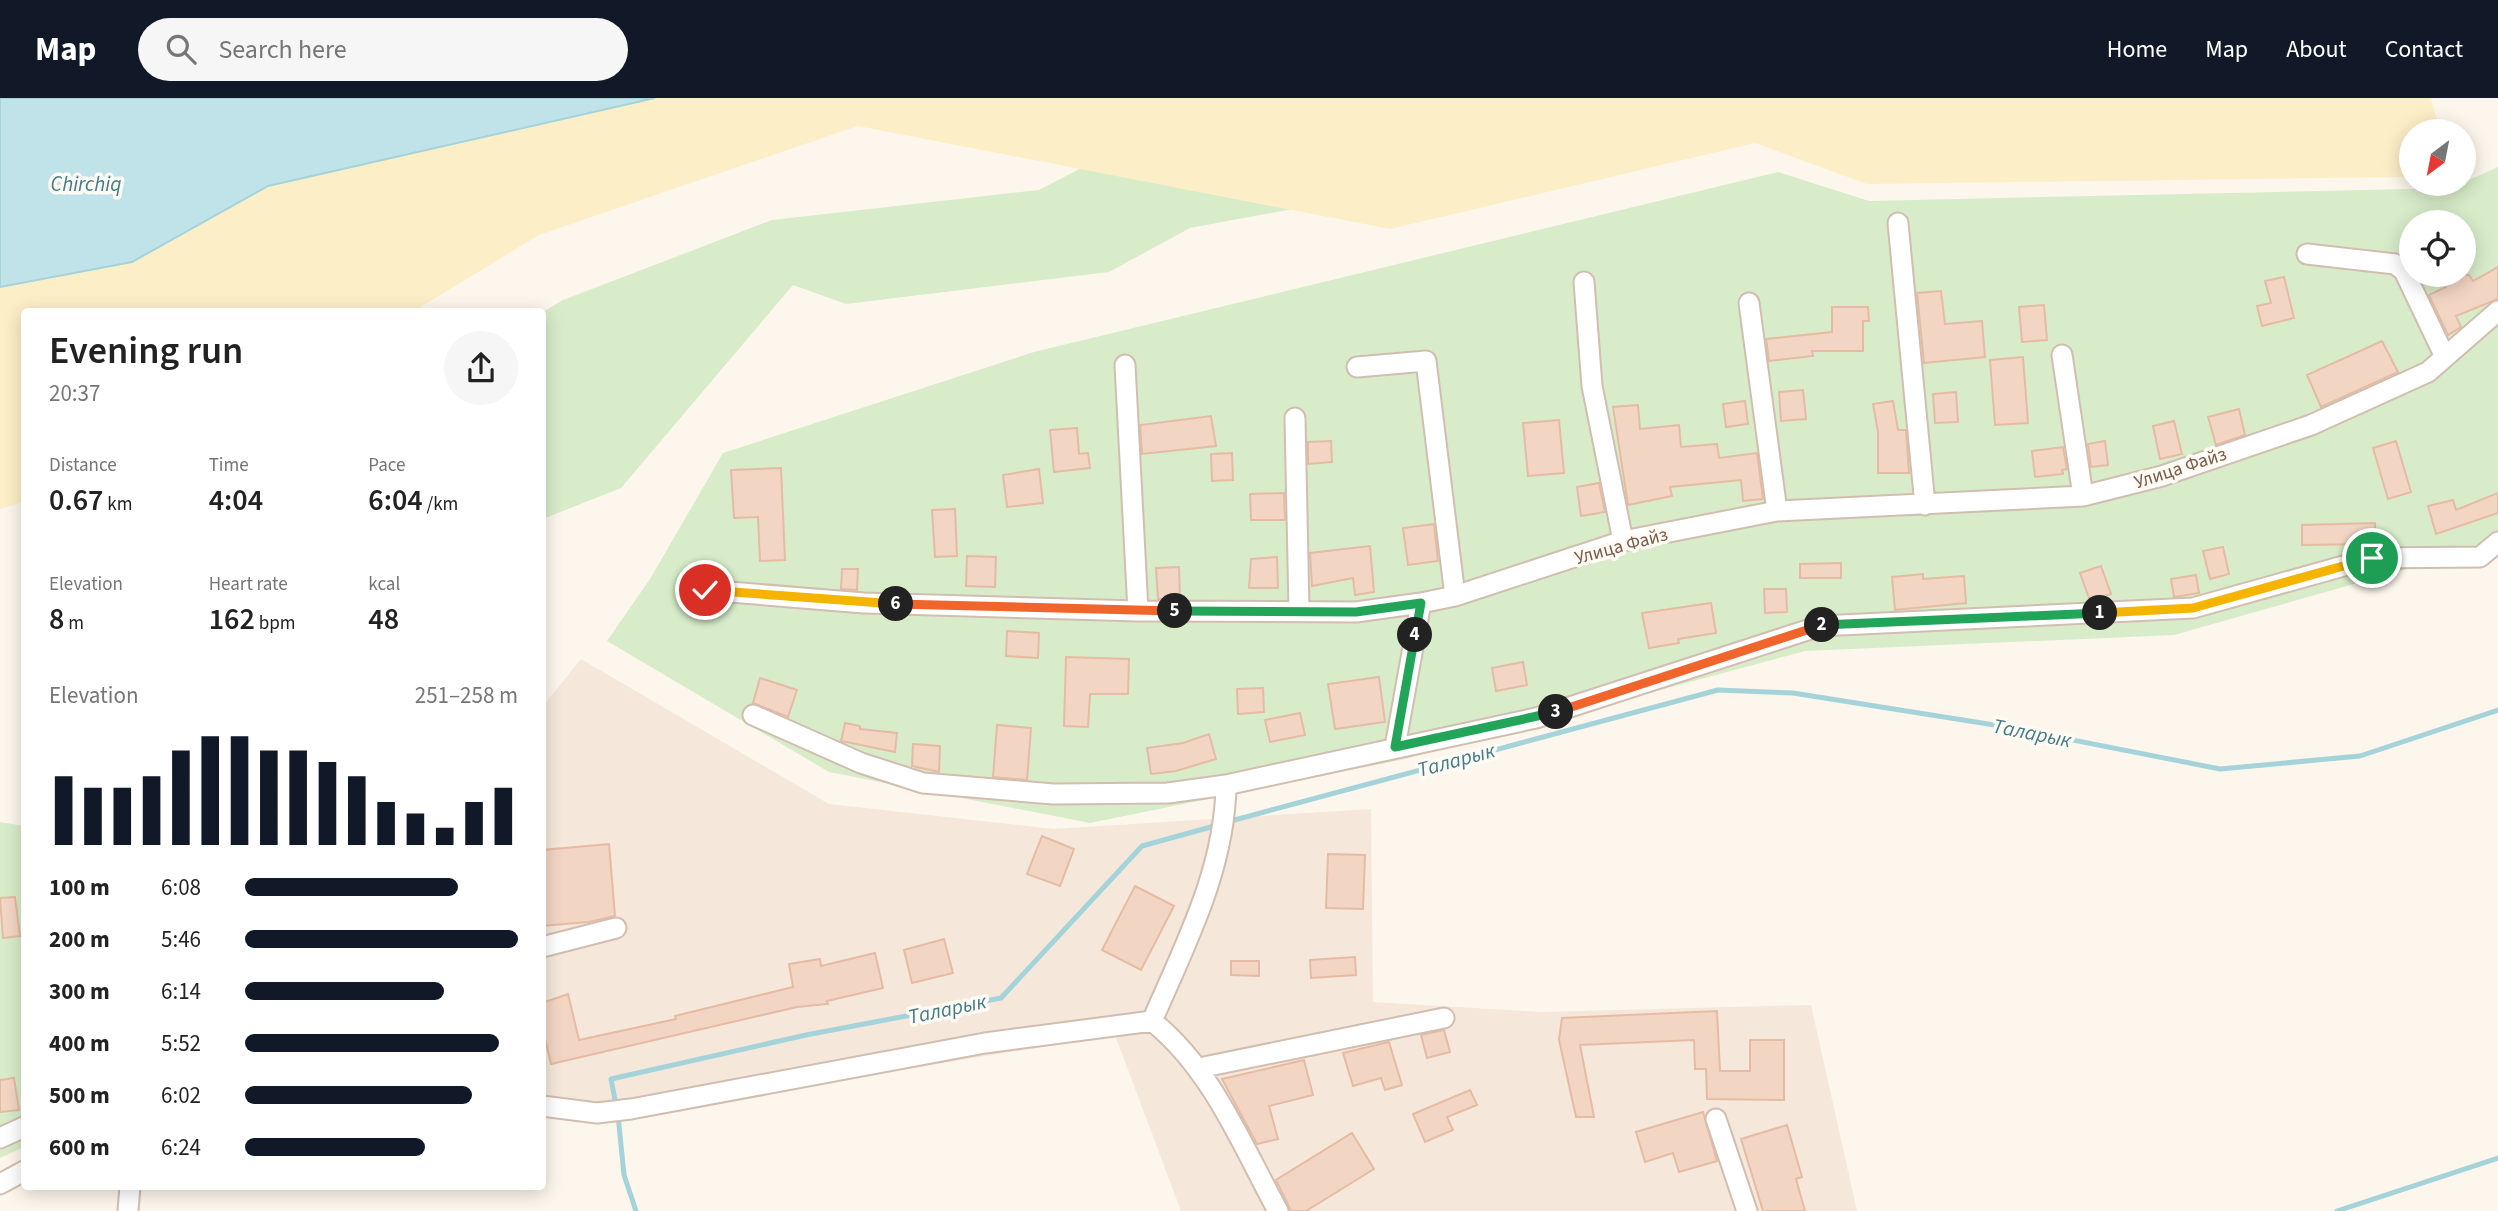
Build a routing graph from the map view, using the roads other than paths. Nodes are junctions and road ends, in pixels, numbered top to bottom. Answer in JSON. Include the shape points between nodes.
{"nodes":[{"id":1,"x":1898,"y":223,"type":"dead end"},
{"id":2,"x":2307,"y":254,"type":"dead end"},
{"id":3,"x":1584,"y":282,"type":"dead end"},
{"id":4,"x":1749,"y":303,"type":"dead end"},
{"id":5,"x":2498,"y":311,"type":"edge"},
{"id":6,"x":2062,"y":355,"type":"dead end"},
{"id":7,"x":2445,"y":357,"type":"junction"},
{"id":8,"x":1125,"y":365,"type":"dead end"},
{"id":9,"x":1357,"y":367,"type":"dead end"},
{"id":10,"x":1295,"y":418,"type":"dead end"},
{"id":11,"x":2083,"y":496,"type":"junction"},
{"id":12,"x":1925,"y":505,"type":"junction"},
{"id":13,"x":1777,"y":511,"type":"junction"},
{"id":14,"x":2498,"y":539,"type":"edge"},
{"id":15,"x":1623,"y":541,"type":"junction"},
{"id":16,"x":705,"y":590,"type":"dead end"},
{"id":17,"x":1455,"y":596,"type":"junction"},
{"id":18,"x":1421,"y":603,"type":"junction"},
{"id":19,"x":1138,"y":611,"type":"junction"},
{"id":20,"x":1299,"y":611,"type":"junction"},
{"id":21,"x":753,"y":715,"type":"dead end"},
{"id":22,"x":1395,"y":747,"type":"junction"},
{"id":23,"x":1226,"y":785,"type":"junction"},
{"id":24,"x":616,"y":928,"type":"dead end"},
{"id":25,"x":546,"y":946,"type":"edge"},
{"id":26,"x":1444,"y":1018,"type":"dead end"},
{"id":27,"x":1152,"y":1021,"type":"junction"},
{"id":28,"x":1199,"y":1068,"type":"junction"},
{"id":29,"x":546,"y":1107,"type":"edge"},
{"id":30,"x":1716,"y":1119,"type":"dead end"},
{"id":31,"x":21,"y":1128,"type":"edge"},
{"id":32,"x":0,"y":1138,"type":"edge"},
{"id":33,"x":21,"y":1173,"type":"edge"},
{"id":34,"x":0,"y":1184,"type":"edge"},
{"id":35,"x":130,"y":1190,"type":"edge"},
{"id":36,"x":128,"y":1211,"type":"edge"},
{"id":37,"x":1278,"y":1211,"type":"edge"},
{"id":38,"x":1747,"y":1211,"type":"edge"}],
"edges":[{"from":1,"to":12,"type":"street"},
{"from":2,"to":7,"type":"street","via":[[2395,264],[2404,271]]},
{"from":3,"to":15,"type":"street","via":[[1592,386]]},
{"from":4,"to":13,"type":"street"},
{"from":5,"to":7,"type":"street","name":"Улица Файз"},
{"from":6,"to":11,"type":"street"},
{"from":7,"to":11,"type":"street","name":"Улица Файз","via":[[2428,372],[2311,425],[2162,476]]},
{"from":8,"to":19,"type":"street"},
{"from":9,"to":17,"type":"street","via":[[1426,361]]},
{"from":10,"to":20,"type":"street"},
{"from":11,"to":12,"type":"street","name":"Улица Файз"},
{"from":12,"to":13,"type":"street","name":"Улица Файз"},
{"from":13,"to":15,"type":"street","name":"Улица Файз"},
{"from":14,"to":22,"type":"street","via":[[2480,557],[2372,558],[2193,608],[1820,625],[1536,718]]},
{"from":15,"to":17,"type":"street","name":"Улица Файз"},
{"from":16,"to":19,"type":"street","name":"Улица Файз","via":[[864,603]]},
{"from":17,"to":18,"type":"street","name":"Улица Файз"},
{"from":18,"to":20,"type":"street","name":"Улица Файз","via":[[1356,612]]},
{"from":18,"to":22,"type":"street"},
{"from":19,"to":20,"type":"street","name":"Улица Файз"},
{"from":21,"to":23,"type":"street","via":[[861,764],[923,783],[1053,794],[1168,793]]},
{"from":22,"to":23,"type":"street"},
{"from":23,"to":27,"type":"street","via":[[1226,809],[1207,895]]},
{"from":24,"to":25,"type":"street"},
{"from":26,"to":28,"type":"street"},
{"from":27,"to":28,"type":"street","via":[[1178,1042]]},
{"from":27,"to":29,"type":"street","via":[[985,1043],[631,1109],[597,1113]]},
{"from":28,"to":37,"type":"street"},
{"from":30,"to":38,"type":"street"},
{"from":31,"to":32,"type":"street"},
{"from":33,"to":34,"type":"street"},
{"from":35,"to":36,"type":"street"}]}
